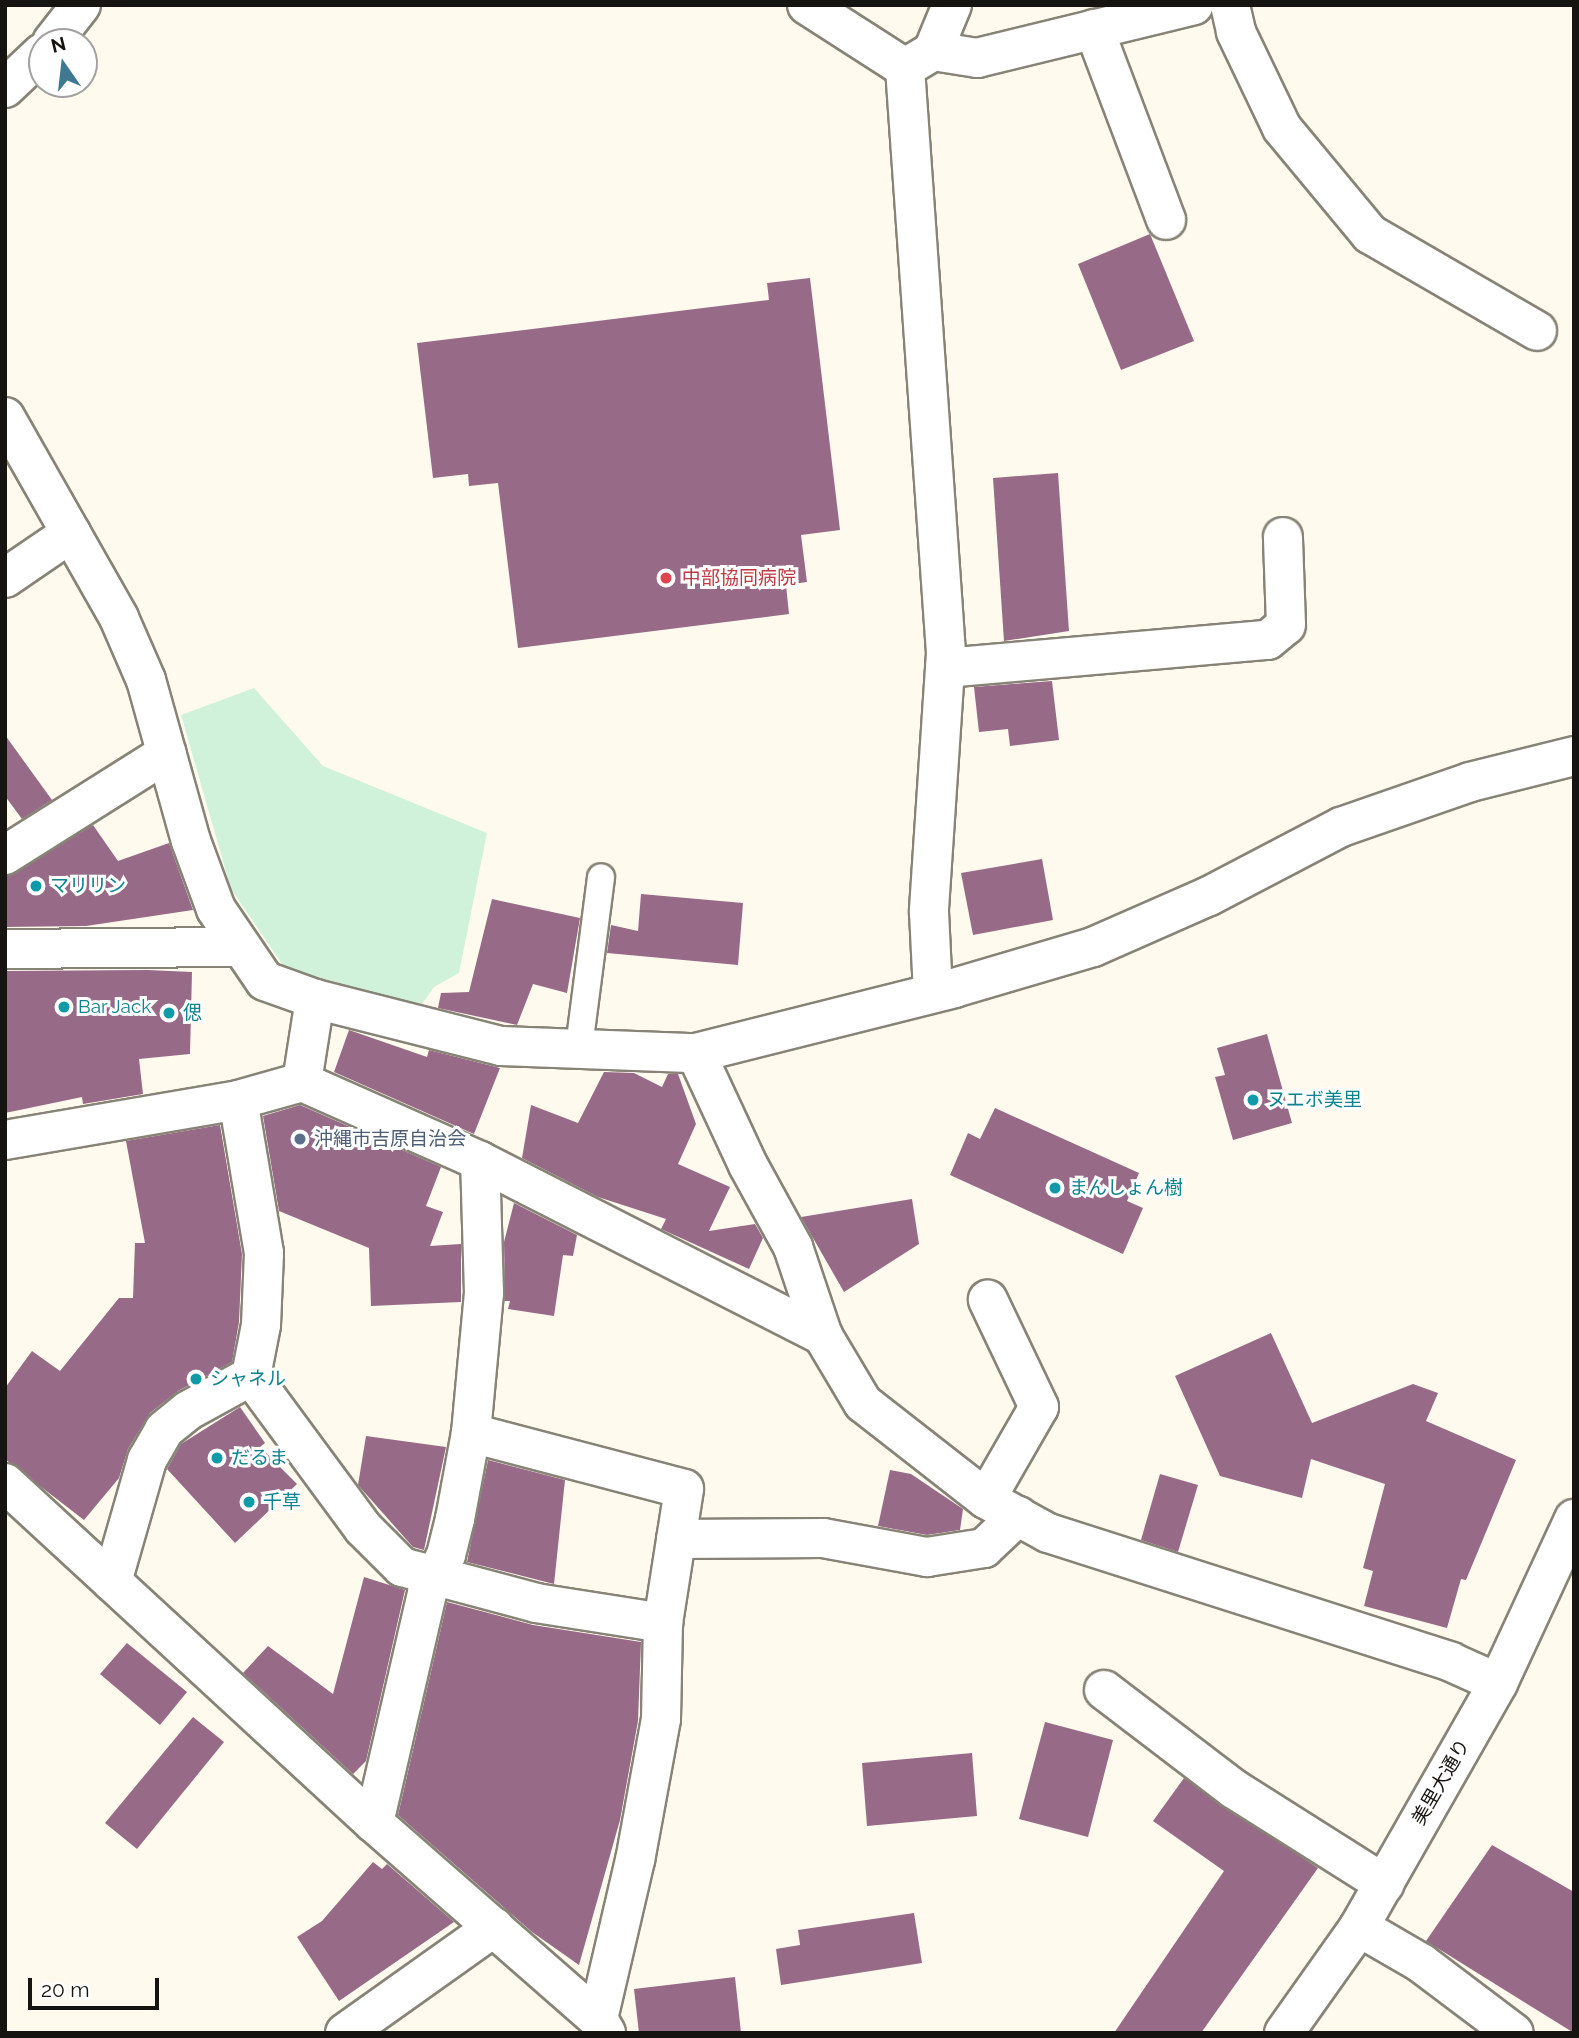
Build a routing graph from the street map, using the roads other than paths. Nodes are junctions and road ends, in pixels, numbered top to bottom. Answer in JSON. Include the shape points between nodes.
{"nodes":[{"id":1,"x":807,"y":5,"type":"edge"},
{"id":2,"x":952,"y":5,"type":"edge"},
{"id":3,"x":1194,"y":5,"type":"edge"},
{"id":4,"x":1230,"y":5,"type":"edge"},
{"id":5,"x":79,"y":6,"type":"edge"},
{"id":6,"x":62,"y":28,"type":"edge"},
{"id":7,"x":1094,"y":29,"type":"junction"},
{"id":8,"x":919,"y":60,"type":"junction"},
{"id":9,"x":28,"y":66,"type":"edge"},
{"id":10,"x":5,"y":88,"type":"edge"},
{"id":11,"x":1166,"y":220,"type":"dead end"},
{"id":12,"x":1537,"y":331,"type":"dead end"},
{"id":13,"x":5,"y":417,"type":"edge"},
{"id":14,"x":71,"y":533,"type":"junction"},
{"id":15,"x":1283,"y":537,"type":"dead end"},
{"id":16,"x":5,"y":578,"type":"edge"},
{"id":17,"x":945,"y":668,"type":"junction"},
{"id":18,"x":167,"y":752,"type":"junction"},
{"id":19,"x":1574,"y":756,"type":"edge"},
{"id":20,"x":5,"y":855,"type":"edge"},
{"id":21,"x":601,"y":877,"type":"dead end"},
{"id":22,"x":241,"y":947,"type":"junction"},
{"id":23,"x":5,"y":948,"type":"edge"},
{"id":24,"x":933,"y":993,"type":"junction"},
{"id":25,"x":315,"y":999,"type":"junction"},
{"id":26,"x":579,"y":1047,"type":"junction"},
{"id":27,"x":696,"y":1053,"type":"junction"},
{"id":28,"x":302,"y":1082,"type":"junction"},
{"id":29,"x":238,"y":1100,"type":"junction"},
{"id":30,"x":5,"y":1140,"type":"edge"},
{"id":31,"x":480,"y":1161,"type":"junction"},
{"id":32,"x":988,"y":1300,"type":"dead end"},
{"id":33,"x":823,"y":1336,"type":"junction"},
{"id":34,"x":251,"y":1376,"type":"junction"},
{"id":35,"x":471,"y":1433,"type":"junction"},
{"id":36,"x":5,"y":1483,"type":"edge"},
{"id":37,"x":1002,"y":1508,"type":"junction"},
{"id":38,"x":1574,"y":1519,"type":"edge"},
{"id":39,"x":677,"y":1539,"type":"junction"},
{"id":40,"x":435,"y":1578,"type":"junction"},
{"id":41,"x":112,"y":1582,"type":"junction"},
{"id":42,"x":663,"y":1623,"type":"junction"},
{"id":43,"x":1498,"y":1683,"type":"junction"},
{"id":44,"x":1104,"y":1690,"type":"dead end"},
{"id":45,"x":374,"y":1823,"type":"junction"},
{"id":46,"x":1384,"y":1884,"type":"junction"},
{"id":47,"x":494,"y":1927,"type":"junction"},
{"id":48,"x":1359,"y":1927,"type":"junction"},
{"id":49,"x":602,"y":2026,"type":"edge"},
{"id":50,"x":345,"y":2033,"type":"edge"},
{"id":51,"x":1284,"y":2033,"type":"edge"},
{"id":52,"x":1514,"y":2033,"type":"edge"}],
"edges":[{"from":1,"to":8,"type":"street"},
{"from":2,"to":8,"type":"street"},
{"from":3,"to":7,"type":"street"},
{"from":4,"to":12,"type":"street","via":[[1236,32],[1282,128],[1370,234]]},
{"from":5,"to":6,"type":"street"},
{"from":7,"to":8,"type":"street","via":[[977,58]]},
{"from":7,"to":11,"type":"street"},
{"from":8,"to":17,"type":"street"},
{"from":9,"to":10,"type":"street"},
{"from":13,"to":14,"type":"street"},
{"from":14,"to":16,"type":"street"},
{"from":14,"to":18,"type":"street","via":[[119,618],[146,680]]},
{"from":15,"to":17,"type":"street","via":[[1286,625],[1268,640]]},
{"from":17,"to":24,"type":"street","via":[[929,912]]},
{"from":18,"to":20,"type":"street"},
{"from":18,"to":22,"type":"street","via":[[212,898]]},
{"from":19,"to":24,"type":"street","via":[[1470,782],[1341,827],[1209,896],[1093,947]]},
{"from":21,"to":26,"type":"lane"},
{"from":22,"to":23,"type":"street"},
{"from":22,"to":25,"type":"street","via":[[265,981]]},
{"from":24,"to":27,"type":"street"},
{"from":25,"to":26,"type":"street","via":[[501,1046]]},
{"from":25,"to":28,"type":"street"},
{"from":26,"to":27,"type":"street"},
{"from":27,"to":33,"type":"street","via":[[748,1165],[793,1247]]},
{"from":28,"to":29,"type":"street"},
{"from":28,"to":31,"type":"street"},
{"from":29,"to":30,"type":"street"},
{"from":29,"to":34,"type":"street","via":[[264,1253],[261,1325]]},
{"from":31,"to":33,"type":"street"},
{"from":31,"to":35,"type":"street","via":[[484,1293]]},
{"from":32,"to":37,"type":"street","via":[[1039,1407]]},
{"from":33,"to":37,"type":"street","via":[[863,1403]]},
{"from":34,"to":40,"type":"street","via":[[363,1528],[402,1567]]},
{"from":34,"to":41,"type":"street","via":[[189,1410],[164,1430],[147,1460]]},
{"from":35,"to":39,"type":"street","via":[[684,1489]]},
{"from":35,"to":40,"type":"street","via":[[455,1519]]},
{"from":36,"to":41,"type":"street"},
{"from":37,"to":39,"type":"street","via":[[984,1548],[928,1557],[823,1538]]},
{"from":37,"to":43,"type":"street","via":[[1048,1533],[1149,1569],[1451,1662]]},
{"from":38,"to":43,"type":"street","name":"美里大通り"},
{"from":39,"to":42,"type":"street"},
{"from":40,"to":42,"type":"street","via":[[536,1603]]},
{"from":40,"to":45,"type":"street","via":[[427,1592]]},
{"from":41,"to":45,"type":"street"},
{"from":42,"to":49,"type":"street","via":[[661,1719]]},
{"from":43,"to":46,"type":"street","name":"美里大通り"},
{"from":44,"to":46,"type":"street","via":[[1234,1789]]},
{"from":45,"to":47,"type":"street"},
{"from":46,"to":48,"type":"street","name":"美里大通り"},
{"from":47,"to":49,"type":"street"},
{"from":47,"to":50,"type":"street"},
{"from":48,"to":51,"type":"street","name":"美里大通り"},
{"from":48,"to":52,"type":"street","via":[[1421,1963]]}]}
